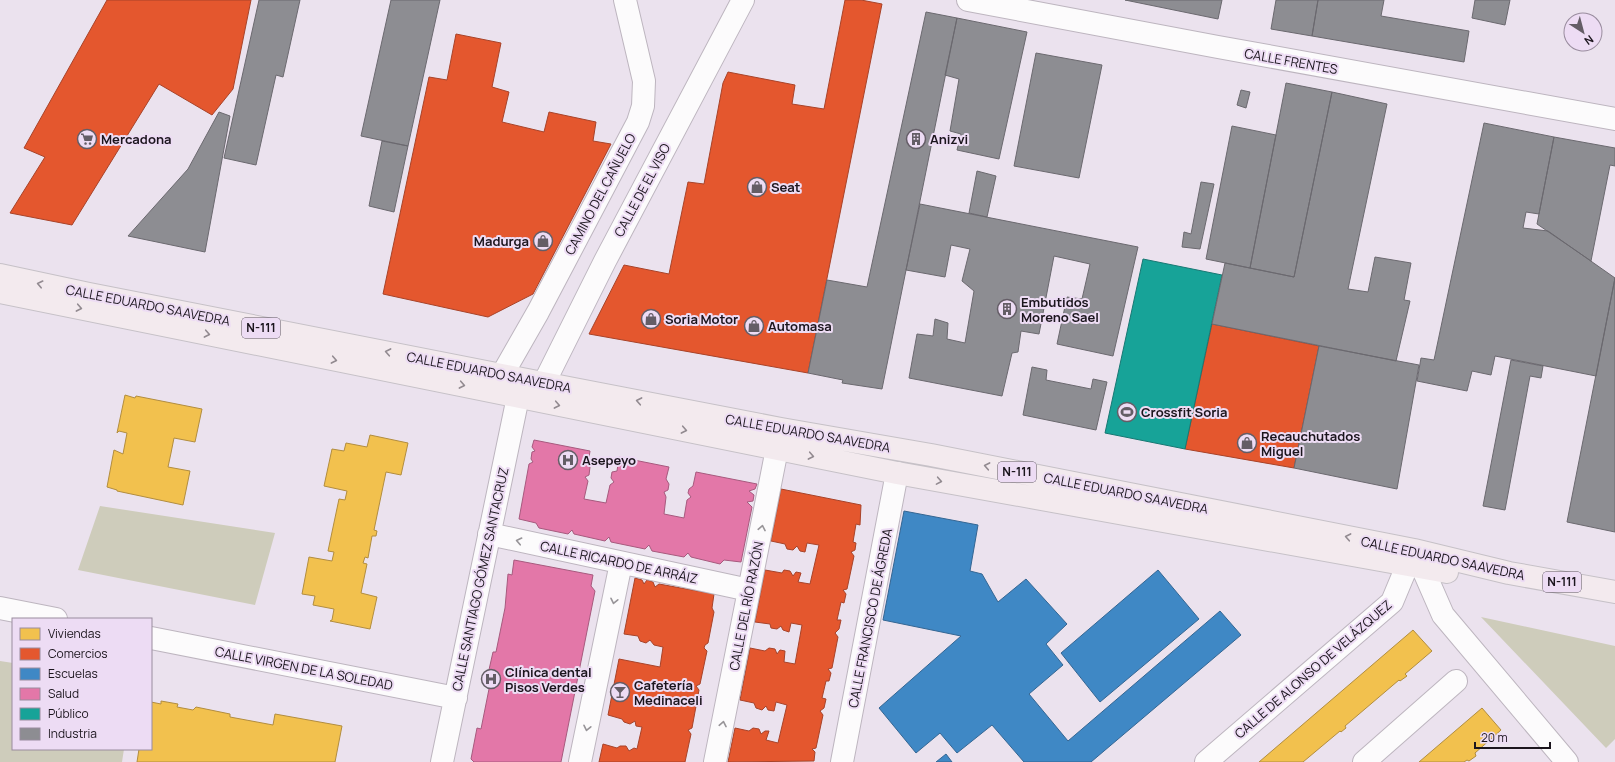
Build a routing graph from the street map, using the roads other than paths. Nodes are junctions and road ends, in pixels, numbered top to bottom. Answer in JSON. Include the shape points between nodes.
{"nodes":[{"id":1,"x":625,"y":0,"type":"edge"},
{"id":2,"x":743,"y":0,"type":"edge"},
{"id":3,"x":968,"y":0,"type":"edge"},
{"id":4,"x":1615,"y":119,"type":"edge"},
{"id":5,"x":0,"y":275,"type":"edge"},
{"id":6,"x":0,"y":292,"type":"edge"},
{"id":7,"x":502,"y":374,"type":"junction"},
{"id":8,"x":544,"y":383,"type":"junction"},
{"id":9,"x":518,"y":397,"type":"junction"},
{"id":10,"x":777,"y":449,"type":"junction"},
{"id":11,"x":897,"y":473,"type":"junction"},
{"id":12,"x":490,"y":534,"type":"junction"},
{"id":13,"x":622,"y":563,"type":"junction"},
{"id":14,"x":1414,"y":566,"type":"junction"},
{"id":15,"x":749,"y":590,"type":"junction"},
{"id":16,"x":1615,"y":592,"type":"edge"},
{"id":17,"x":1615,"y":605,"type":"edge"},
{"id":18,"x":0,"y":608,"type":"edge"},
{"id":19,"x":51,"y":618,"type":"edge"},
{"id":20,"x":152,"y":638,"type":"edge"},
{"id":21,"x":1456,"y":681,"type":"dead end"},
{"id":22,"x":456,"y":698,"type":"junction"},
{"id":23,"x":442,"y":762,"type":"edge"},
{"id":24,"x":580,"y":762,"type":"edge"},
{"id":25,"x":715,"y":762,"type":"edge"},
{"id":26,"x":842,"y":762,"type":"edge"},
{"id":27,"x":1206,"y":762,"type":"edge"},
{"id":28,"x":1364,"y":762,"type":"edge"},
{"id":29,"x":1567,"y":762,"type":"edge"}],
"edges":[{"from":1,"to":7,"type":"street","name":"CAMINO DEL CAÑUELO","via":[[644,81],[643,106],[638,122],[538,312]]},
{"from":2,"to":8,"type":"street","name":"CALLE DE EL VISO","via":[[605,261]]},
{"from":3,"to":4,"type":"street","name":"CALLE FRENTES"},
{"from":7,"to":5,"type":"main road","name":"CALLE EDUARDO SAAVEDRA","number":"N-111","one_way":true},
{"from":6,"to":9,"type":"main road","name":"CALLE EDUARDO SAAVEDRA","one_way":true},
{"from":7,"to":8,"type":"main road","name":"CALLE EDUARDO SAAVEDRA","number":"N-111"},
{"from":16,"to":8,"type":"main road","name":"CALLE EDUARDO SAAVEDRA","number":"N-111","one_way":true,"via":[[1509,573],[1414,550],[924,453],[781,429]]},
{"from":9,"to":10,"type":"main road","name":"CALLE EDUARDO SAAVEDRA","one_way":true},
{"from":9,"to":12,"type":"street","name":"CALLE SANTIAGO GÓMEZ SANTACRUZ"},
{"from":10,"to":11,"type":"main road","name":"CALLE EDUARDO SAAVEDRA","one_way":true},
{"from":15,"to":10,"type":"street","name":"CALLE DEL RÍO RAZÓN","one_way":true},
{"from":11,"to":14,"type":"main road","name":"CALLE EDUARDO SAAVEDRA","one_way":true},
{"from":11,"to":26,"type":"street","name":"CALLE FRANCISCO DE ÁGREDA"},
{"from":13,"to":12,"type":"street","name":"CALLE RICARDO DE ARRÁIZ","one_way":true},
{"from":12,"to":22,"type":"street","name":"CALLE SANTIAGO GÓMEZ SANTACRUZ"},
{"from":13,"to":15,"type":"street","name":"CALLE RICARDO DE ARRÁIZ"},
{"from":13,"to":24,"type":"street","one_way":true},
{"from":14,"to":17,"type":"main road","name":"CALLE EDUARDO SAAVEDRA"},
{"from":14,"to":27,"type":"street","name":"CALLE DE ALONSO DE VELÁZQUEZ","via":[[1392,602]]},
{"from":14,"to":29,"type":"street","via":[[1444,615]]},
{"from":25,"to":15,"type":"street","name":"CALLE DEL RÍO RAZÓN","one_way":true},
{"from":18,"to":19,"type":"street"},
{"from":20,"to":22,"type":"street","name":"CALLE VIRGEN DE LA SOLEDAD"},
{"from":21,"to":28,"type":"street"},
{"from":22,"to":23,"type":"street","name":"CALLE SANTIAGO GÓMEZ SANTACRUZ"}]}
